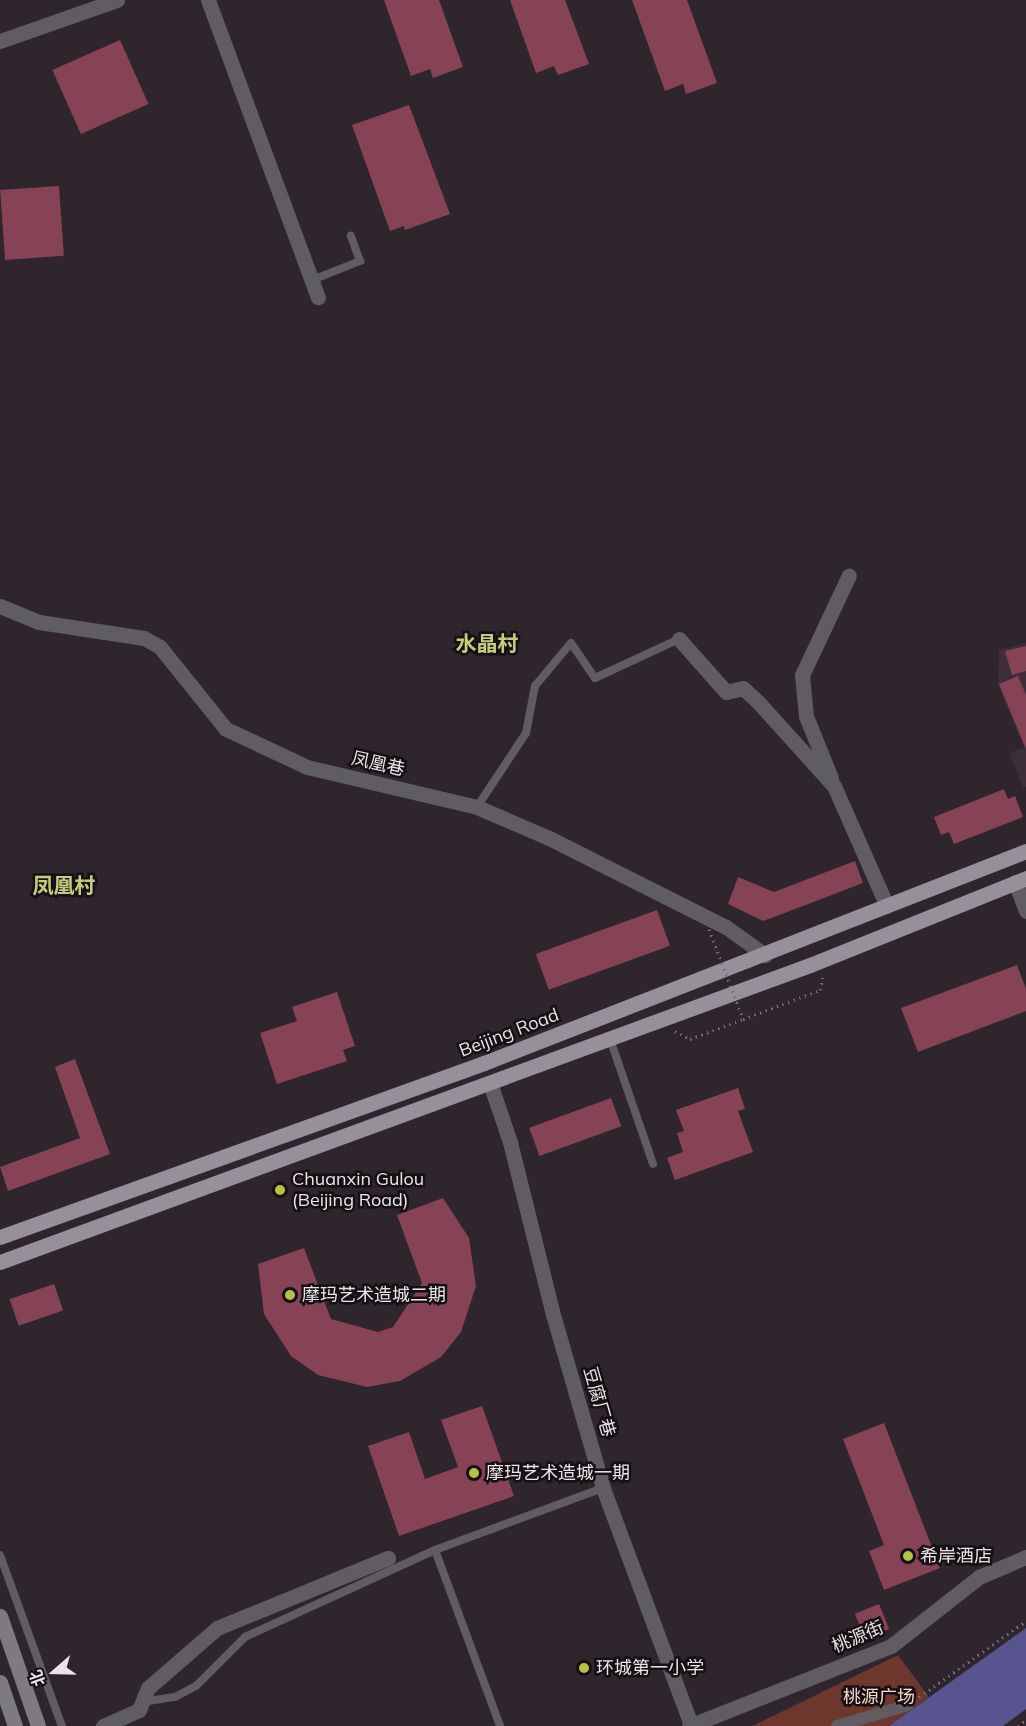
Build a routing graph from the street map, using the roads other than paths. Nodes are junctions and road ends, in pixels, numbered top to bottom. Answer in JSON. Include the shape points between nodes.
{"nodes":[{"id":1,"x":117,"y":0,"type":"edge"},
{"id":2,"x":208,"y":0,"type":"edge"},
{"id":3,"x":0,"y":41,"type":"edge"},
{"id":4,"x":351,"y":236,"type":"dead end"},
{"id":5,"x":312,"y":280,"type":"junction"},
{"id":6,"x":318,"y":297,"type":"dead end"},
{"id":7,"x":849,"y":575,"type":"dead end"},
{"id":8,"x":0,"y":606,"type":"edge"},
{"id":9,"x":680,"y":639,"type":"joint"},
{"id":10,"x":834,"y":786,"type":"junction"},
{"id":11,"x":477,"y":807,"type":"junction"},
{"id":12,"x":1026,"y":851,"type":"edge"},
{"id":13,"x":1021,"y":880,"type":"edge"},
{"id":14,"x":887,"y":906,"type":"junction"},
{"id":15,"x":1026,"y":911,"type":"edge"},
{"id":16,"x":765,"y":956,"type":"junction"},
{"id":17,"x":610,"y":1039,"type":"junction"},
{"id":18,"x":489,"y":1083,"type":"junction"},
{"id":19,"x":653,"y":1164,"type":"dead end"},
{"id":20,"x":0,"y":1238,"type":"edge"},
{"id":21,"x":0,"y":1262,"type":"edge"},
{"id":22,"x":603,"y":1488,"type":"junction"},
{"id":23,"x":435,"y":1550,"type":"junction"},
{"id":24,"x":0,"y":1556,"type":"edge"},
{"id":25,"x":1026,"y":1557,"type":"edge"},
{"id":26,"x":388,"y":1558,"type":"dead end"},
{"id":27,"x":0,"y":1616,"type":"edge"},
{"id":28,"x":0,"y":1682,"type":"edge"},
{"id":29,"x":142,"y":1702,"type":"junction"},
{"id":30,"x":908,"y":1706,"type":"road end"},
{"id":31,"x":844,"y":1724,"type":"edge"},
{"id":32,"x":15,"y":1726,"type":"edge"},
{"id":33,"x":38,"y":1726,"type":"edge"},
{"id":34,"x":62,"y":1726,"type":"edge"},
{"id":35,"x":103,"y":1726,"type":"edge"},
{"id":36,"x":500,"y":1726,"type":"edge"},
{"id":37,"x":690,"y":1726,"type":"edge"}],
"edges":[{"from":1,"to":3,"type":"street"},
{"from":2,"to":5,"type":"street"},
{"from":4,"to":5,"type":"lane","via":[[360,261]]},
{"from":5,"to":6,"type":"street"},
{"from":7,"to":10,"type":"street","via":[[802,675],[806,716]]},
{"from":8,"to":11,"type":"street","name":"凤凰巷","via":[[39,622],[144,638],[160,647],[226,729],[307,767]]},
{"from":9,"to":10,"type":"street","via":[[726,692],[743,688],[759,703]]},
{"from":9,"to":11,"type":"lane","via":[[595,678],[571,644],[535,686],[526,733]]},
{"from":10,"to":14,"type":"street"},
{"from":11,"to":16,"type":"street","name":"凤凰巷","via":[[549,838],[726,927]]},
{"from":12,"to":14,"type":"main road","name":"Beijing Road"},
{"from":13,"to":15,"type":"street"},
{"from":13,"to":17,"type":"main road","via":[[810,965]]},
{"from":14,"to":16,"type":"main road","name":"Beijing Road"},
{"from":16,"to":20,"type":"main road","name":"Beijing Road","via":[[484,1063]]},
{"from":17,"to":18,"type":"main road"},
{"from":17,"to":19,"type":"lane"},
{"from":18,"to":21,"type":"main road"},
{"from":18,"to":22,"type":"street","name":"豆腐厂巷","via":[[510,1143],[552,1311]]},
{"from":22,"to":23,"type":"lane"},
{"from":22,"to":37,"type":"street","name":"豆腐厂巷"},
{"from":23,"to":29,"type":"lane","via":[[245,1637],[196,1686],[175,1697]]},
{"from":23,"to":36,"type":"lane"},
{"from":24,"to":34,"type":"lane"},
{"from":25,"to":37,"type":"street","name":"桃源街","via":[[979,1577],[891,1646]]},
{"from":26,"to":29,"type":"street","via":[[217,1628],[148,1688]]},
{"from":27,"to":33,"type":"main road"},
{"from":28,"to":32,"type":"main road"},
{"from":29,"to":35,"type":"street","via":[[139,1710]]},
{"from":30,"to":31,"type":"street"}]}
